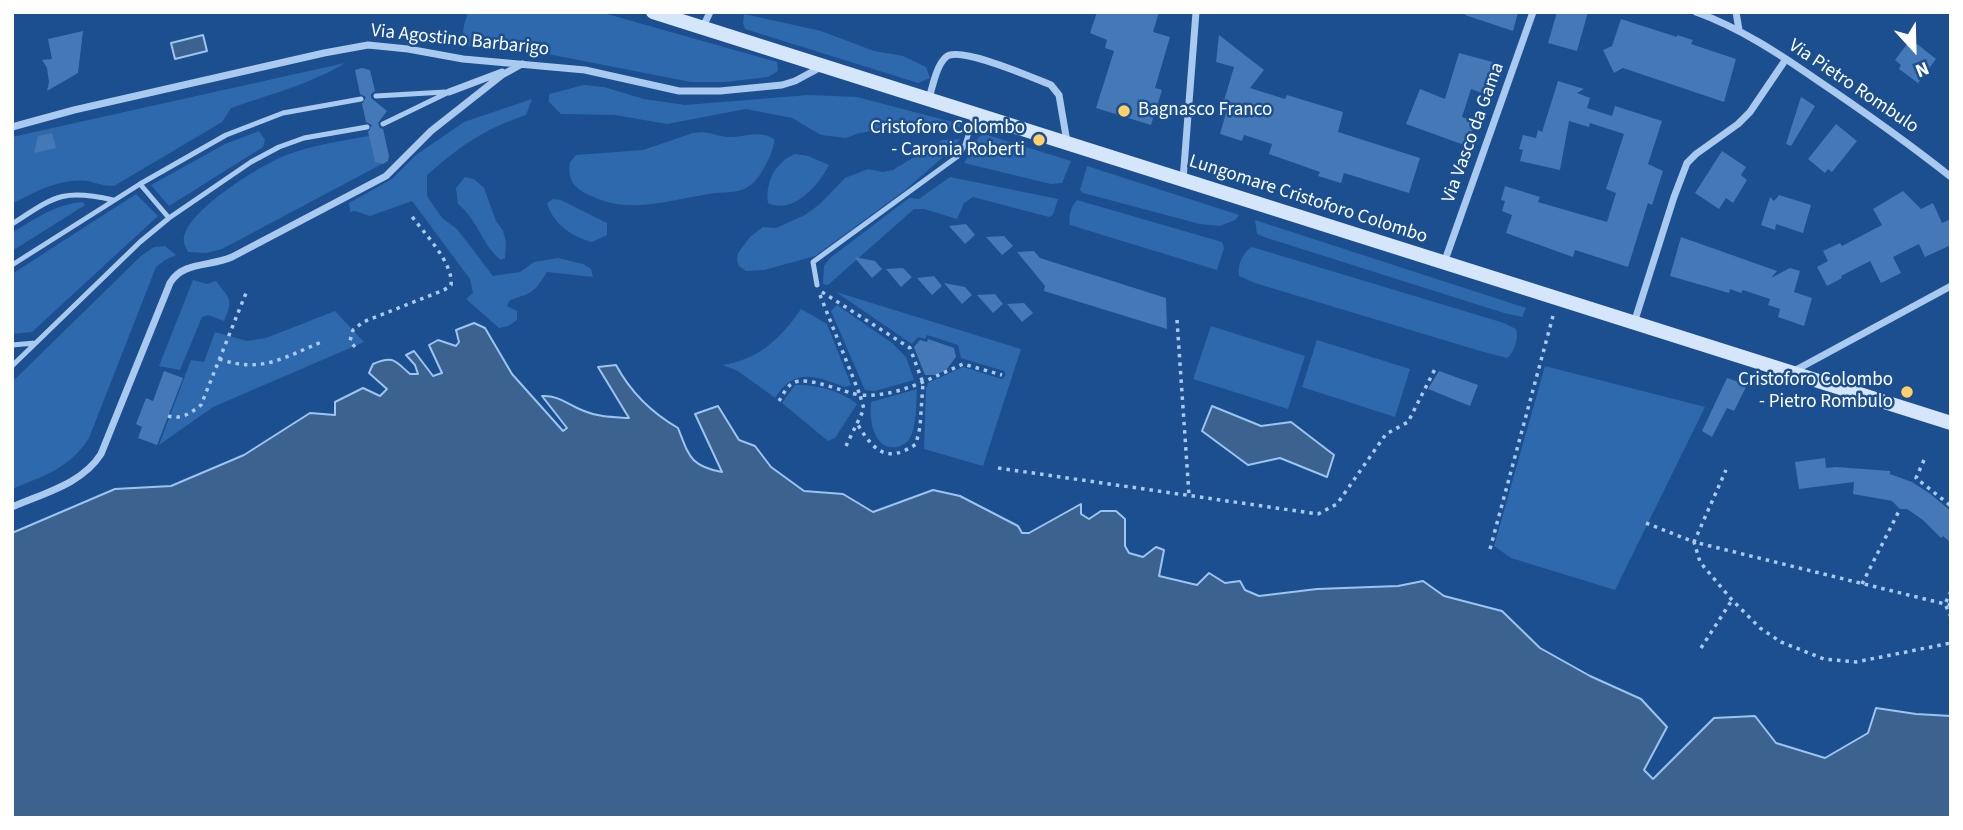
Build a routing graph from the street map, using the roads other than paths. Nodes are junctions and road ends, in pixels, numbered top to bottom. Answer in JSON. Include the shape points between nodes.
{"nodes":[{"id":1,"x":653,"y":12,"type":"edge"},
{"id":2,"x":710,"y":12,"type":"edge"},
{"id":3,"x":1196,"y":12,"type":"edge"},
{"id":4,"x":1533,"y":12,"type":"edge"},
{"id":5,"x":1696,"y":12,"type":"edge"},
{"id":6,"x":1736,"y":12,"type":"edge"},
{"id":7,"x":703,"y":27,"type":"junction"},
{"id":8,"x":1739,"y":30,"type":"junction"},
{"id":9,"x":1786,"y":59,"type":"junction"},
{"id":10,"x":522,"y":64,"type":"junction"},
{"id":11,"x":823,"y":66,"type":"junction"},
{"id":12,"x":449,"y":92,"type":"junction"},
{"id":13,"x":376,"y":96,"type":"dead end"},
{"id":14,"x":929,"y":98,"type":"junction"},
{"id":15,"x":361,"y":99,"type":"dead end"},
{"id":16,"x":975,"y":114,"type":"junction"},
{"id":17,"x":383,"y":124,"type":"dead end"},
{"id":18,"x":12,"y":127,"type":"edge"},
{"id":19,"x":367,"y":127,"type":"dead end"},
{"id":20,"x":1067,"y":143,"type":"junction"},
{"id":21,"x":1951,"y":177,"type":"edge"},
{"id":22,"x":1183,"y":180,"type":"junction"},
{"id":23,"x":139,"y":184,"type":"junction"},
{"id":24,"x":113,"y":200,"type":"junction"},
{"id":25,"x":169,"y":218,"type":"junction"},
{"id":26,"x":12,"y":224,"type":"edge"},
{"id":27,"x":1444,"y":264,"type":"junction"},
{"id":28,"x":12,"y":265,"type":"edge"},
{"id":29,"x":817,"y":285,"type":"road end"},
{"id":30,"x":1951,"y":286,"type":"edge"},
{"id":31,"x":1634,"y":324,"type":"junction"},
{"id":32,"x":35,"y":343,"type":"junction"},
{"id":33,"x":12,"y":345,"type":"edge"},
{"id":34,"x":12,"y":366,"type":"edge"},
{"id":35,"x":1790,"y":373,"type":"junction"},
{"id":36,"x":1951,"y":423,"type":"edge"},
{"id":37,"x":12,"y":507,"type":"edge"}],
"edges":[{"from":1,"to":7,"type":"main road","name":"Lungomare Cristoforo Colombo"},
{"from":2,"to":7,"type":"street"},
{"from":3,"to":22,"type":"street"},
{"from":4,"to":27,"type":"street","name":"Via Vasco da Gama"},
{"from":5,"to":8,"type":"street","name":"Via Pietro Rombulo"},
{"from":6,"to":8,"type":"street"},
{"from":7,"to":11,"type":"main road","name":"Lungomare Cristoforo Colombo"},
{"from":8,"to":9,"type":"street","name":"Via Pietro Rombulo"},
{"from":9,"to":21,"type":"street","name":"Via Pietro Rombulo"},
{"from":9,"to":31,"type":"street","via":[[1751,112],[1687,163]]},
{"from":10,"to":11,"type":"street","name":"Via Agostino Barbarigo","via":[[585,70],[656,88],[698,92],[782,85]]},
{"from":10,"to":12,"type":"street"},
{"from":10,"to":18,"type":"street","name":"Via Agostino Barbarigo","via":[[352,47]]},
{"from":10,"to":37,"type":"street","via":[[431,131],[386,176],[232,257],[176,274],[95,464],[72,481]]},
{"from":11,"to":14,"type":"main road","name":"Lungomare Cristoforo Colombo"},
{"from":12,"to":13,"type":"lane"},
{"from":12,"to":17,"type":"lane"},
{"from":14,"to":16,"type":"main road","name":"Lungomare Cristoforo Colombo"},
{"from":14,"to":20,"type":"street","via":[[945,57],[954,53],[972,56],[1051,85],[1059,95]]},
{"from":15,"to":23,"type":"lane","via":[[283,113],[226,135]]},
{"from":16,"to":20,"type":"main road","name":"Lungomare Cristoforo Colombo"},
{"from":16,"to":29,"type":"lane","via":[[958,156],[813,262]]},
{"from":19,"to":25,"type":"lane","via":[[279,147]]},
{"from":20,"to":22,"type":"main road","name":"Lungomare Cristoforo Colombo"},
{"from":22,"to":27,"type":"main road","name":"Lungomare Cristoforo Colombo"},
{"from":23,"to":24,"type":"lane"},
{"from":23,"to":25,"type":"lane"},
{"from":24,"to":26,"type":"lane","via":[[67,194]]},
{"from":24,"to":28,"type":"lane"},
{"from":25,"to":32,"type":"lane"},
{"from":27,"to":31,"type":"main road","name":"Lungomare Cristoforo Colombo"},
{"from":30,"to":35,"type":"street"},
{"from":31,"to":35,"type":"main road","name":"Lungomare Cristoforo Colombo"},
{"from":32,"to":33,"type":"lane"},
{"from":32,"to":34,"type":"lane"},
{"from":35,"to":36,"type":"main road","name":"Lungomare Cristoforo Colombo"}]}
